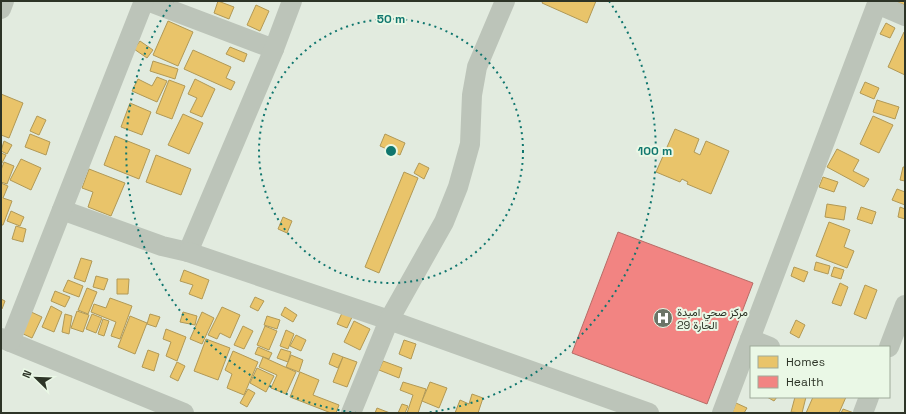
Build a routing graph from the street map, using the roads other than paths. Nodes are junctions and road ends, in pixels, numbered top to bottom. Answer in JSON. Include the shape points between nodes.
{"nodes":[{"id":1,"x":4,"y":1,"type":"edge"},
{"id":2,"x":144,"y":1,"type":"edge"},
{"id":3,"x":147,"y":1,"type":"edge"},
{"id":4,"x":292,"y":1,"type":"edge"},
{"id":5,"x":505,"y":1,"type":"edge"},
{"id":6,"x":878,"y":2,"type":"edge"},
{"id":7,"x":1,"y":9,"type":"edge"},
{"id":8,"x":905,"y":16,"type":"edge"},
{"id":9,"x":274,"y":49,"type":"junction"},
{"id":10,"x":62,"y":210,"type":"junction"},
{"id":11,"x":188,"y":252,"type":"junction"},
{"id":12,"x":905,"y":305,"type":"edge"},
{"id":13,"x":389,"y":320,"type":"junction"},
{"id":14,"x":750,"y":339,"type":"junction"},
{"id":15,"x":6,"y":340,"type":"edge"},
{"id":16,"x":768,"y":346,"type":"edge"},
{"id":17,"x":889,"y":346,"type":"edge"},
{"id":18,"x":869,"y":398,"type":"edge"},
{"id":19,"x":184,"y":413,"type":"edge"},
{"id":20,"x":351,"y":413,"type":"edge"},
{"id":21,"x":649,"y":413,"type":"edge"},
{"id":22,"x":722,"y":413,"type":"edge"},
{"id":23,"x":863,"y":413,"type":"edge"}],
"edges":[{"from":1,"to":7,"type":"street"},
{"from":2,"to":10,"type":"street"},
{"from":3,"to":9,"type":"street"},
{"from":4,"to":9,"type":"street"},
{"from":5,"to":13,"type":"street","via":[[478,67],[472,95],[470,144],[458,187],[444,222]]},
{"from":6,"to":8,"type":"street"},
{"from":6,"to":14,"type":"street"},
{"from":9,"to":11,"type":"street"},
{"from":10,"to":11,"type":"street","via":[[162,246]]},
{"from":10,"to":15,"type":"street"},
{"from":11,"to":13,"type":"street"},
{"from":12,"to":17,"type":"street"},
{"from":13,"to":20,"type":"street"},
{"from":13,"to":21,"type":"street"},
{"from":14,"to":16,"type":"street"},
{"from":14,"to":22,"type":"street"},
{"from":15,"to":19,"type":"street"},
{"from":18,"to":23,"type":"street"}]}
